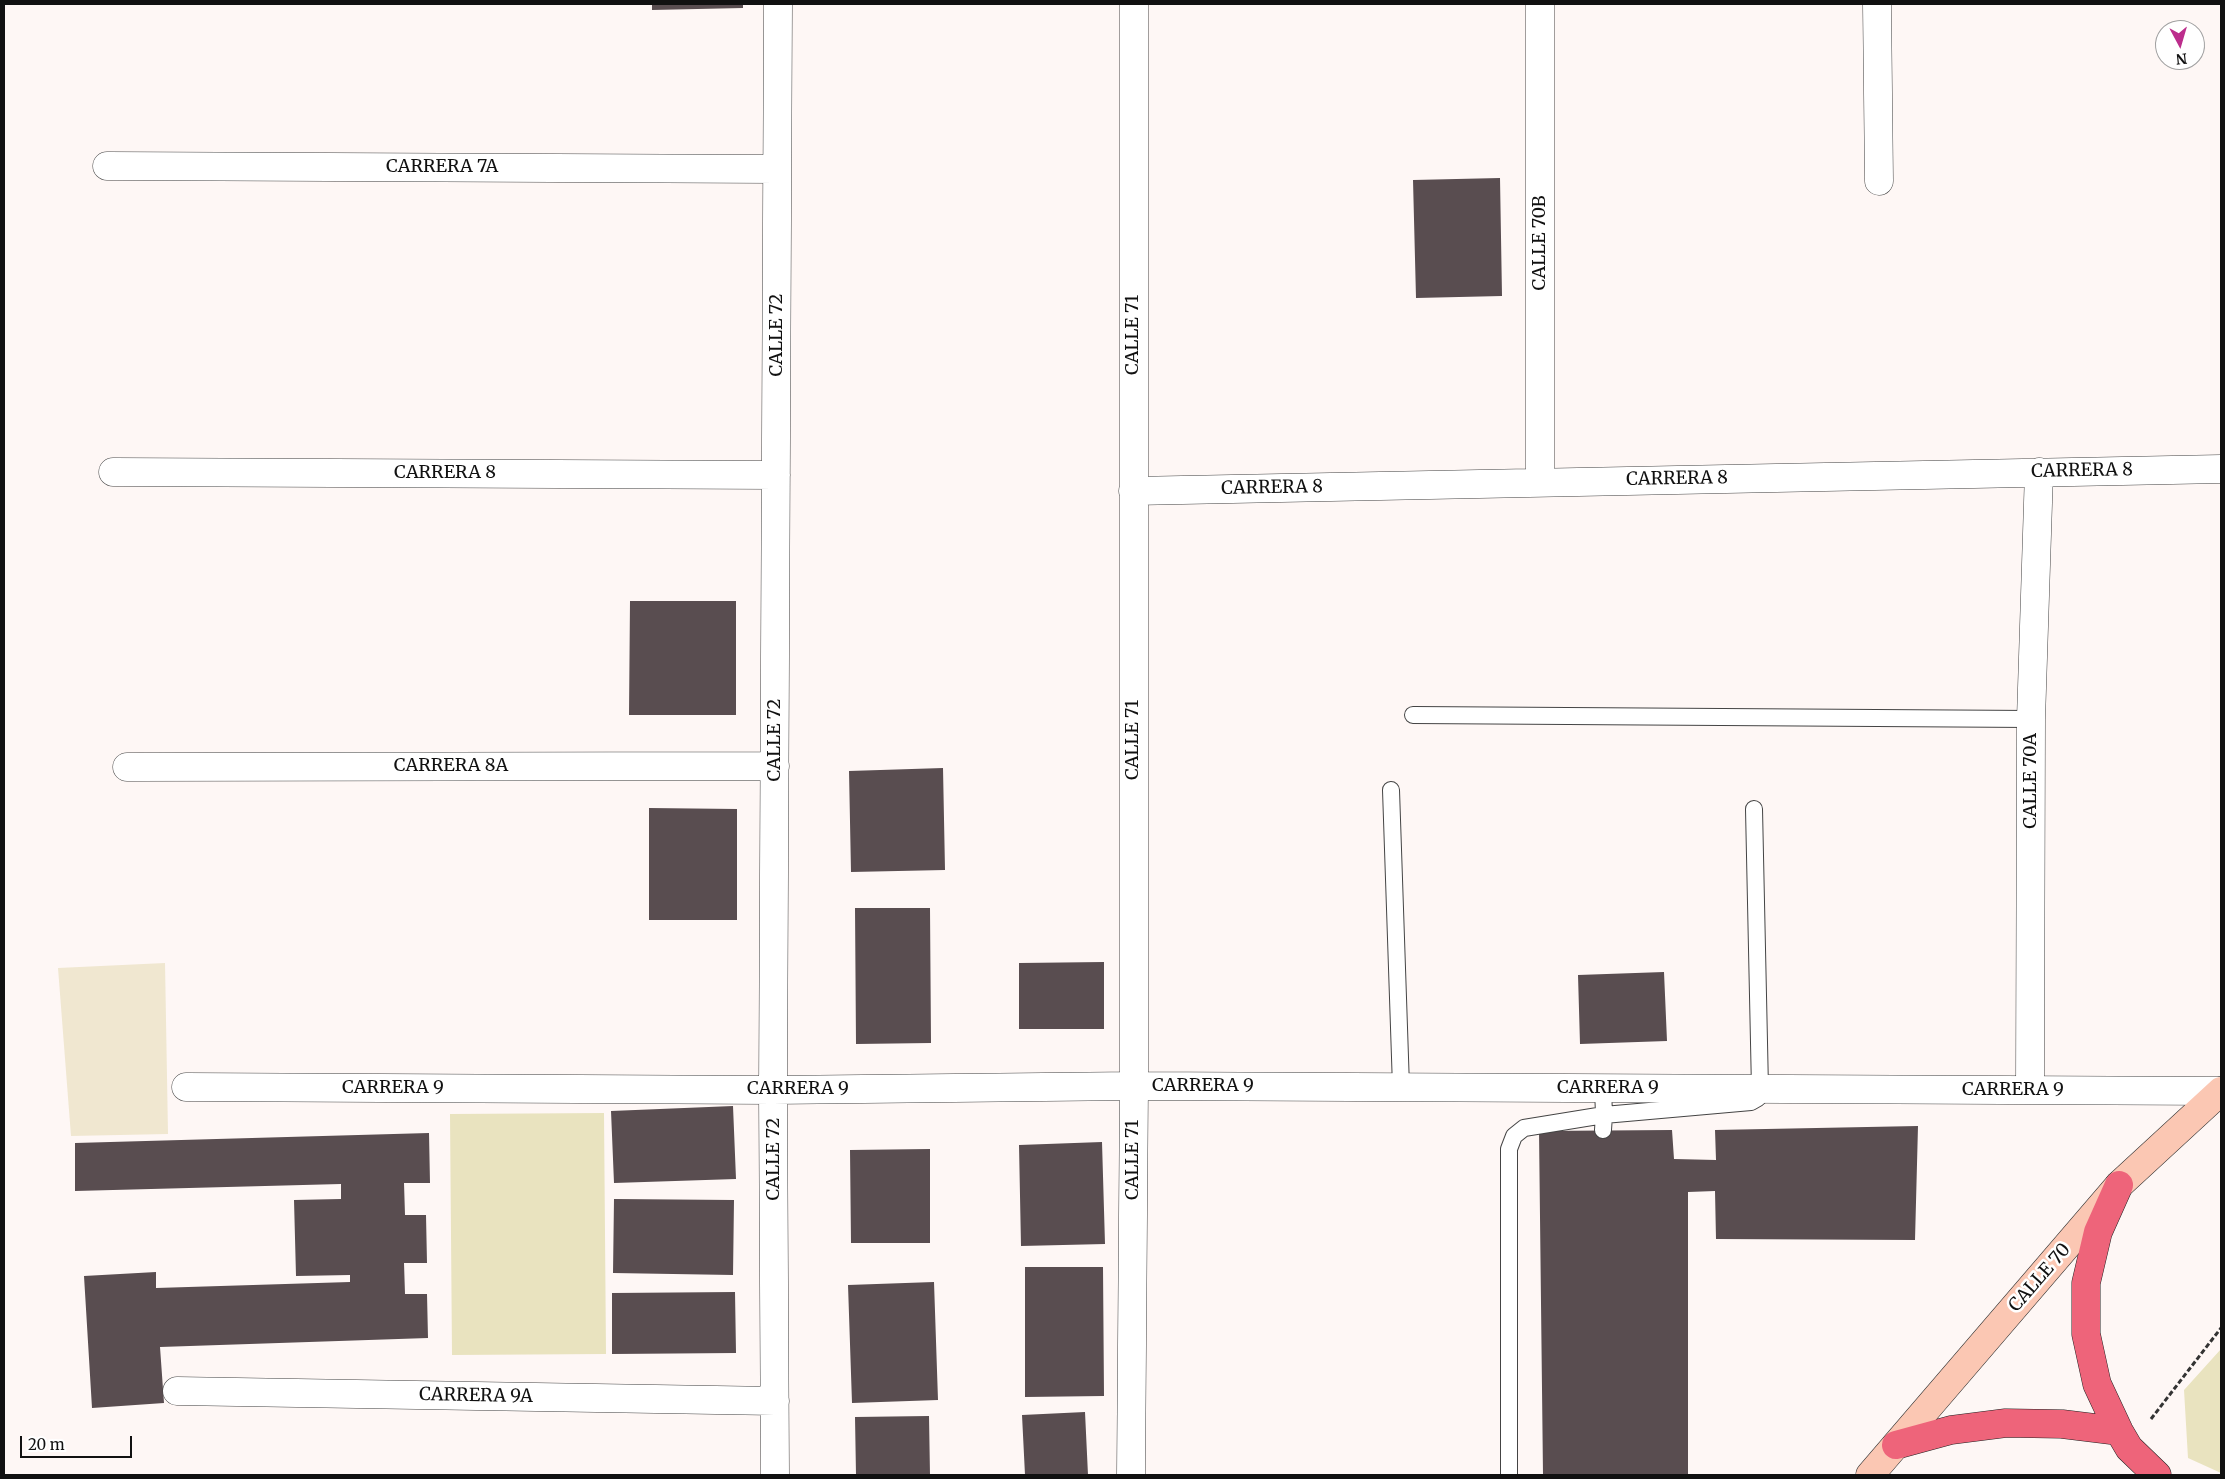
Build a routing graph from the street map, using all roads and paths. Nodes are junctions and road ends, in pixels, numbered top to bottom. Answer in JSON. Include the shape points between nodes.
{"nodes":[{"id":1,"x":778,"y":4,"type":"edge"},
{"id":2,"x":1134,"y":4,"type":"edge"},
{"id":3,"x":1540,"y":4,"type":"edge"},
{"id":4,"x":1878,"y":4,"type":"edge"},
{"id":5,"x":107,"y":166,"type":"dead end"},
{"id":6,"x":777,"y":169,"type":"junction"},
{"id":7,"x":1880,"y":181,"type":"dead end"},
{"id":8,"x":2221,"y":469,"type":"edge"},
{"id":9,"x":113,"y":472,"type":"dead end"},
{"id":10,"x":2039,"y":472,"type":"junction"},
{"id":11,"x":776,"y":475,"type":"junction"},
{"id":12,"x":1540,"y":482,"type":"junction"},
{"id":13,"x":1133,"y":491,"type":"junction"},
{"id":14,"x":1413,"y":715,"type":"dead end"},
{"id":15,"x":2031,"y":719,"type":"junction"},
{"id":16,"x":775,"y":766,"type":"junction"},
{"id":17,"x":127,"y":767,"type":"dead end"},
{"id":18,"x":1391,"y":790,"type":"dead end"},
{"id":19,"x":1754,"y":809,"type":"dead end"},
{"id":20,"x":1134,"y":1086,"type":"junction"},
{"id":21,"x":186,"y":1087,"type":"dead end"},
{"id":22,"x":1401,"y":1087,"type":"junction"},
{"id":23,"x":1603,"y":1088,"type":"junction"},
{"id":24,"x":1760,"y":1089,"type":"junction"},
{"id":25,"x":773,"y":1090,"type":"junction"},
{"id":26,"x":2030,"y":1090,"type":"junction"},
{"id":27,"x":2221,"y":1091,"type":"edge"},
{"id":28,"x":1603,"y":1123,"type":"junction"},
{"id":29,"x":2119,"y":1185,"type":"junction"},
{"id":30,"x":2221,"y":1328,"type":"edge"},
{"id":31,"x":176,"y":1392,"type":"dead end"},
{"id":32,"x":775,"y":1401,"type":"junction"},
{"id":33,"x":2124,"y":1440,"type":"junction"},
{"id":34,"x":1896,"y":1445,"type":"junction"},
{"id":35,"x":775,"y":1475,"type":"edge"},
{"id":36,"x":1131,"y":1475,"type":"edge"},
{"id":37,"x":1509,"y":1475,"type":"edge"},
{"id":38,"x":1870,"y":1475,"type":"edge"},
{"id":39,"x":2157,"y":1475,"type":"edge"}],
"edges":[{"from":1,"to":6,"type":"street","name":"CALLE 72"},
{"from":2,"to":13,"type":"street","name":"CALLE 71"},
{"from":3,"to":12,"type":"street","name":"CALLE 70B"},
{"from":4,"to":7,"type":"street"},
{"from":5,"to":6,"type":"street","name":"CARRERA 7A"},
{"from":6,"to":11,"type":"street","name":"CALLE 72"},
{"from":8,"to":10,"type":"street","name":"CARRERA 8"},
{"from":9,"to":11,"type":"street","name":"CARRERA 8"},
{"from":10,"to":12,"type":"street","name":"CARRERA 8"},
{"from":10,"to":15,"type":"street","name":"CALLE 70A"},
{"from":11,"to":16,"type":"street","name":"CALLE 72"},
{"from":12,"to":13,"type":"street","name":"CARRERA 8"},
{"from":13,"to":20,"type":"street","name":"CALLE 71"},
{"from":14,"to":15,"type":"lane"},
{"from":15,"to":26,"type":"street","name":"CALLE 70A"},
{"from":16,"to":17,"type":"street","name":"CARRERA 8A"},
{"from":16,"to":25,"type":"street","name":"CALLE 72"},
{"from":18,"to":22,"type":"lane"},
{"from":19,"to":24,"type":"lane"},
{"from":20,"to":22,"type":"street","name":"CARRERA 9"},
{"from":20,"to":25,"type":"street","name":"CARRERA 9"},
{"from":20,"to":36,"type":"street","name":"CALLE 71"},
{"from":21,"to":25,"type":"street","name":"CARRERA 9"},
{"from":22,"to":23,"type":"street","name":"CARRERA 9"},
{"from":23,"to":24,"type":"street","name":"CARRERA 9"},
{"from":23,"to":28,"type":"lane"},
{"from":24,"to":26,"type":"street","name":"CARRERA 9"},
{"from":24,"to":28,"type":"lane","via":[[1758,1098],[1751,1102]]},
{"from":25,"to":32,"type":"street","name":"CALLE 72"},
{"from":26,"to":27,"type":"street","name":"CARRERA 9"},
{"from":27,"to":29,"type":"main road","name":"CALLE 70"},
{"from":28,"to":37,"type":"lane","via":[[1524,1128],[1514,1136],[1509,1149]]},
{"from":29,"to":33,"type":"highway","via":[[2098,1232],[2086,1283],[2086,1334],[2097,1384]]},
{"from":29,"to":34,"type":"main road","name":"CALLE 70"},
{"from":30,"to":33,"type":"path"},
{"from":31,"to":32,"type":"street","name":"CARRERA 9A"},
{"from":32,"to":35,"type":"street","name":"CALLE 72"},
{"from":33,"to":34,"type":"highway","via":[[2062,1424],[2006,1423],[1951,1430]]},
{"from":33,"to":39,"type":"highway"},
{"from":34,"to":38,"type":"main road","name":"CALLE 70"}]}
